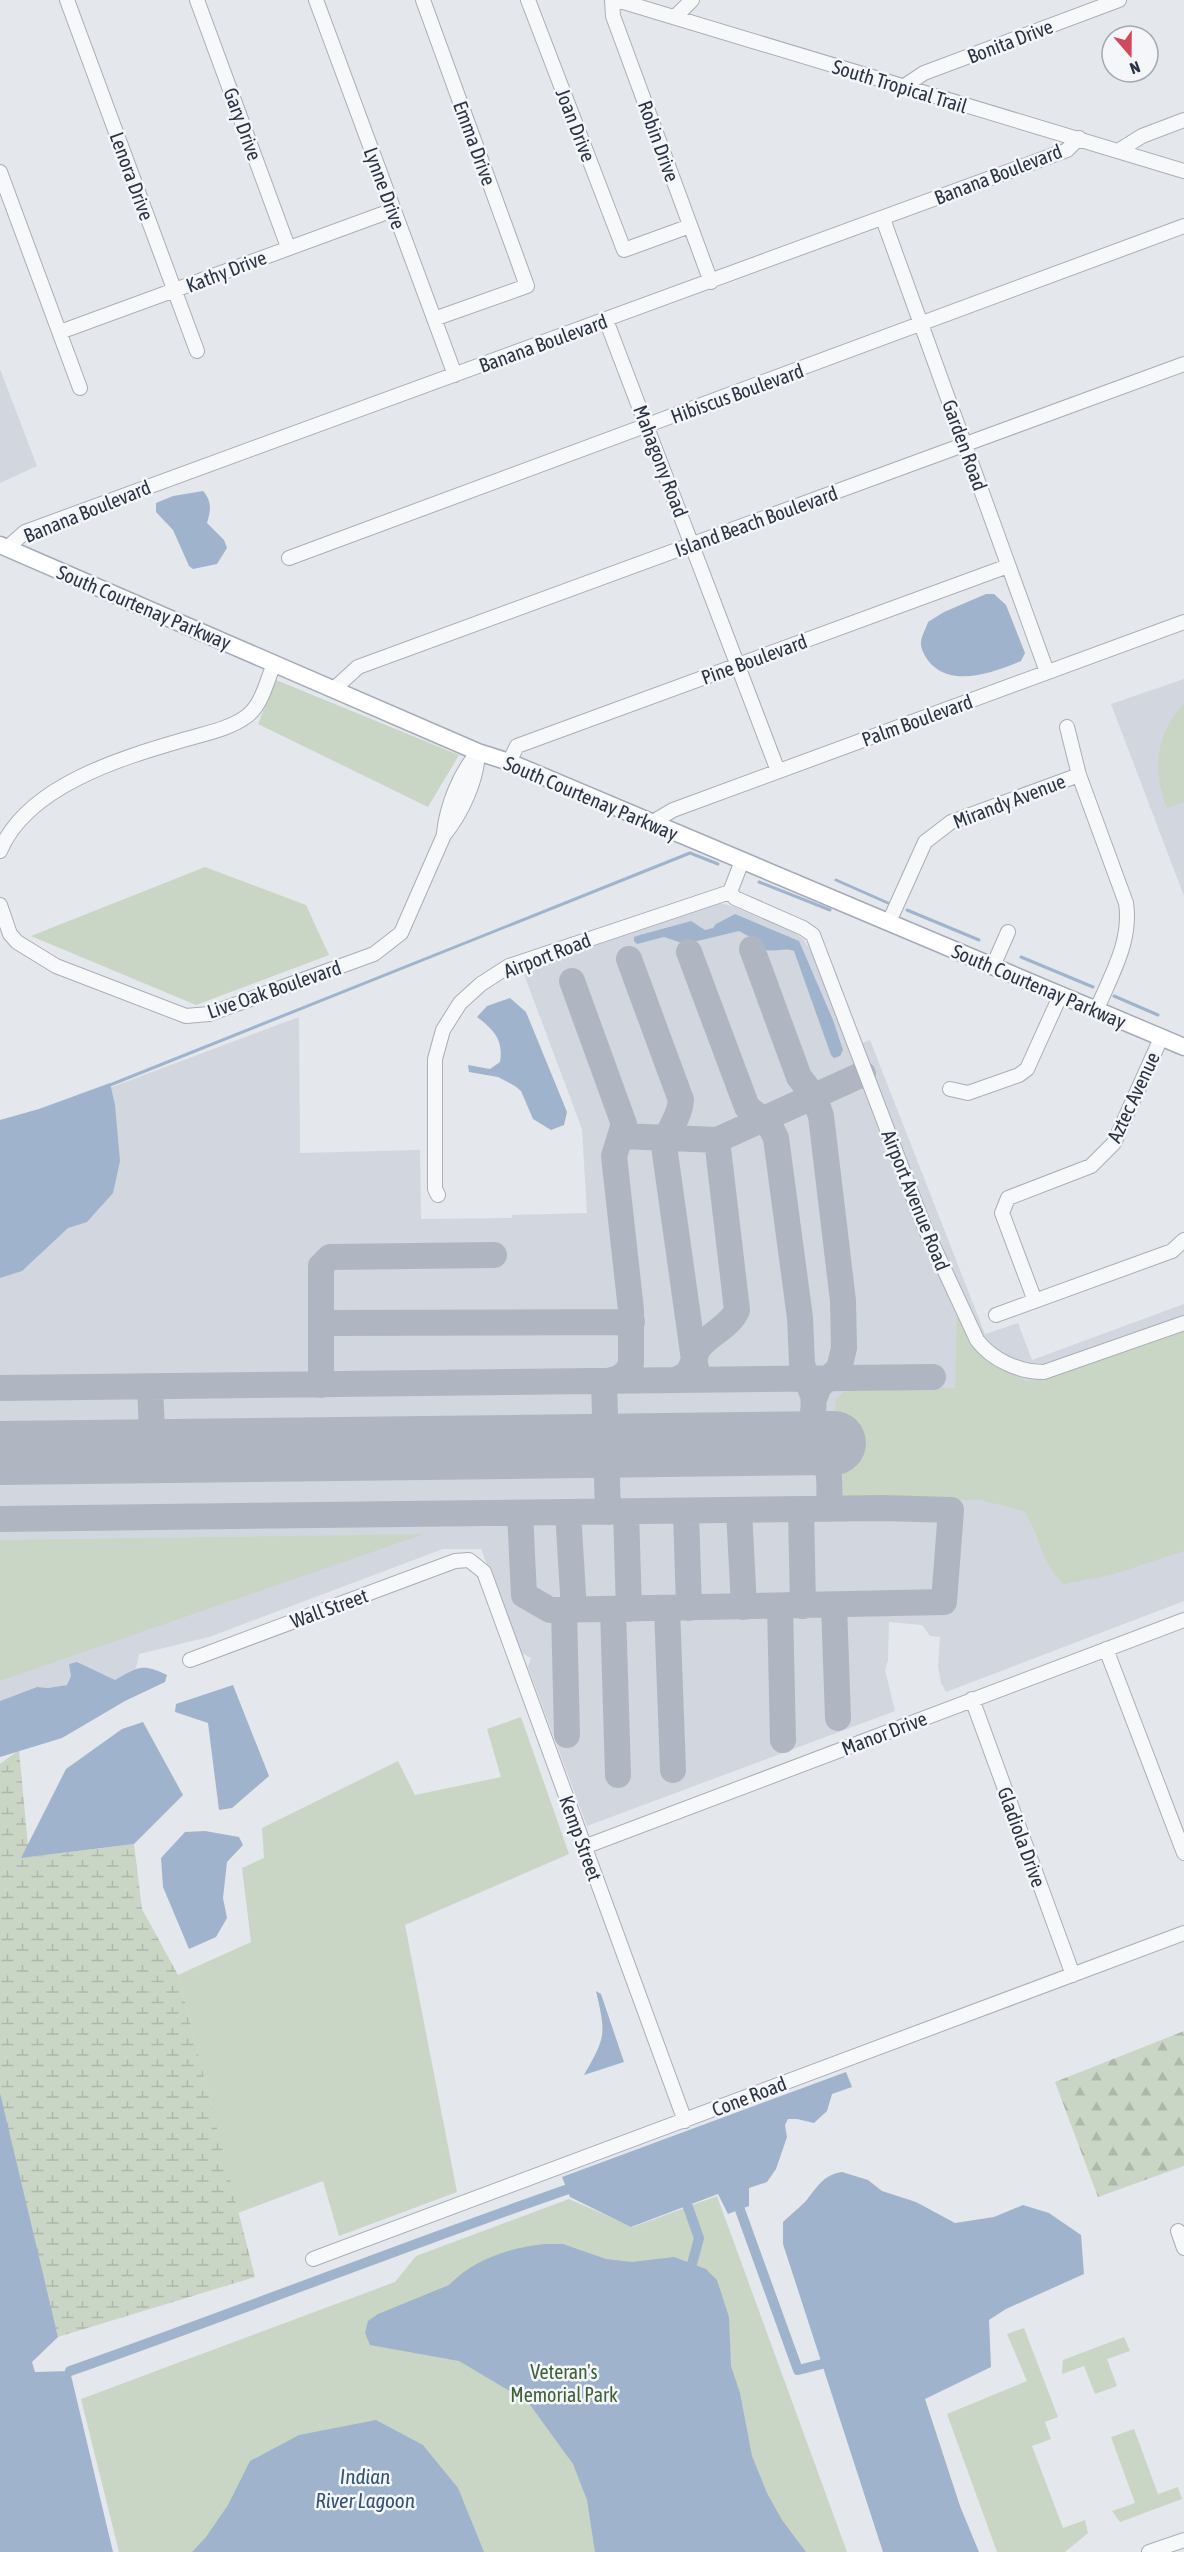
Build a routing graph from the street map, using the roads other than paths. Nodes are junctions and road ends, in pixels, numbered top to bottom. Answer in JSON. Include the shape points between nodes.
{"nodes":[{"id":1,"x":67,"y":0,"type":"edge"},
{"id":2,"x":197,"y":0,"type":"edge"},
{"id":3,"x":316,"y":0,"type":"edge"},
{"id":4,"x":423,"y":0,"type":"edge"},
{"id":5,"x":528,"y":0,"type":"edge"},
{"id":6,"x":612,"y":0,"type":"edge"},
{"id":7,"x":616,"y":0,"type":"edge"},
{"id":8,"x":692,"y":0,"type":"edge"},
{"id":9,"x":1119,"y":0,"type":"edge"},
{"id":10,"x":675,"y":17,"type":"junction"},
{"id":11,"x":903,"y":87,"type":"junction"},
{"id":12,"x":1184,"y":120,"type":"edge"},
{"id":13,"x":1079,"y":138,"type":"junction"},
{"id":14,"x":1118,"y":151,"type":"junction"},
{"id":15,"x":1184,"y":171,"type":"edge"},
{"id":16,"x":0,"y":172,"type":"edge"},
{"id":17,"x":393,"y":210,"type":"junction"},
{"id":18,"x":882,"y":219,"type":"junction"},
{"id":19,"x":690,"y":226,"type":"junction"},
{"id":20,"x":1184,"y":226,"type":"edge"},
{"id":21,"x":288,"y":247,"type":"junction"},
{"id":22,"x":711,"y":282,"type":"junction"},
{"id":23,"x":174,"y":291,"type":"junction"},
{"id":24,"x":434,"y":320,"type":"junction"},
{"id":25,"x":606,"y":320,"type":"junction"},
{"id":26,"x":921,"y":325,"type":"junction"},
{"id":27,"x":60,"y":332,"type":"junction"},
{"id":28,"x":197,"y":351,"type":"dead end"},
{"id":29,"x":1184,"y":364,"type":"edge"},
{"id":30,"x":455,"y":375,"type":"junction"},
{"id":31,"x":80,"y":388,"type":"dead end"},
{"id":32,"x":647,"y":426,"type":"junction"},
{"id":33,"x":965,"y":443,"type":"junction"},
{"id":34,"x":693,"y":544,"type":"junction"},
{"id":35,"x":3,"y":546,"type":"edge"},
{"id":36,"x":289,"y":558,"type":"dead end"},
{"id":37,"x":1008,"y":566,"type":"junction"},
{"id":38,"x":1184,"y":622,"type":"edge"},
{"id":39,"x":274,"y":663,"type":"junction"},
{"id":40,"x":738,"y":664,"type":"junction"},
{"id":41,"x":1047,"y":672,"type":"junction"},
{"id":42,"x":334,"y":689,"type":"junction"},
{"id":43,"x":1067,"y":727,"type":"dead end"},
{"id":44,"x":478,"y":752,"type":"junction"},
{"id":45,"x":509,"y":762,"type":"junction"},
{"id":46,"x":777,"y":771,"type":"junction"},
{"id":47,"x":1079,"y":775,"type":"junction"},
{"id":48,"x":651,"y":823,"type":"junction"},
{"id":49,"x":0,"y":851,"type":"edge"},
{"id":50,"x":742,"y":861,"type":"junction"},
{"id":51,"x":730,"y":892,"type":"junction"},
{"id":52,"x":0,"y":905,"type":"edge"},
{"id":53,"x":889,"y":922,"type":"junction"},
{"id":54,"x":1008,"y":932,"type":"dead end"},
{"id":55,"x":993,"y":966,"type":"junction"},
{"id":56,"x":1061,"y":994,"type":"junction"},
{"id":57,"x":1097,"y":1009,"type":"junction"},
{"id":58,"x":1161,"y":1038,"type":"junction"},
{"id":59,"x":1184,"y":1047,"type":"edge"},
{"id":60,"x":950,"y":1089,"type":"dead end"},
{"id":61,"x":438,"y":1195,"type":"dead end"},
{"id":62,"x":1184,"y":1240,"type":"edge"},
{"id":63,"x":1035,"y":1301,"type":"junction"},
{"id":64,"x":996,"y":1315,"type":"dead end"},
{"id":65,"x":1184,"y":1323,"type":"edge"},
{"id":66,"x":469,"y":1560,"type":"joint"},
{"id":67,"x":1184,"y":1620,"type":"edge"},
{"id":68,"x":1107,"y":1649,"type":"junction"},
{"id":69,"x":190,"y":1660,"type":"dead end"},
{"id":70,"x":972,"y":1699,"type":"junction"},
{"id":71,"x":584,"y":1847,"type":"junction"},
{"id":72,"x":1184,"y":1853,"type":"edge"},
{"id":73,"x":1184,"y":1933,"type":"edge"},
{"id":74,"x":1073,"y":1975,"type":"junction"},
{"id":75,"x":685,"y":2121,"type":"junction"},
{"id":76,"x":1178,"y":2231,"type":"dead end"},
{"id":77,"x":1184,"y":2248,"type":"edge"},
{"id":78,"x":313,"y":2259,"type":"dead end"},
{"id":79,"x":1184,"y":2540,"type":"edge"},
{"id":80,"x":1149,"y":2552,"type":"edge"}],
"edges":[{"from":1,"to":23,"type":"street","name":"Lenora Drive"},
{"from":2,"to":21,"type":"street","name":"Gary Drive"},
{"from":3,"to":17,"type":"street","name":"Lynne Drive"},
{"from":4,"to":24,"type":"street","name":"Emma Drive","via":[[528,286]]},
{"from":5,"to":19,"type":"street","name":"Joan Drive","via":[[624,250]]},
{"from":6,"to":19,"type":"street","name":"Robin Drive","via":[[613,16]]},
{"from":7,"to":10,"type":"street","name":"South Tropical Trail"},
{"from":8,"to":10,"type":"street"},
{"from":9,"to":11,"type":"street","name":"Bonita Drive","via":[[924,74]]},
{"from":10,"to":11,"type":"street","name":"South Tropical Trail"},
{"from":11,"to":13,"type":"street","name":"South Tropical Trail"},
{"from":12,"to":14,"type":"street","via":[[1142,136]]},
{"from":13,"to":14,"type":"street","name":"South Tropical Trail"},
{"from":13,"to":18,"type":"street","name":"Banana Boulevard","via":[[1067,150]]},
{"from":14,"to":15,"type":"street","name":"South Tropical Trail"},
{"from":16,"to":27,"type":"street"},
{"from":17,"to":21,"type":"street","name":"Kathy Drive"},
{"from":17,"to":24,"type":"street","name":"Lynne Drive"},
{"from":18,"to":22,"type":"street","name":"Banana Boulevard"},
{"from":18,"to":26,"type":"street","name":"Garden Road"},
{"from":19,"to":22,"type":"street","name":"Robin Drive"},
{"from":20,"to":26,"type":"street","name":"Hibiscus Boulevard"},
{"from":21,"to":23,"type":"street","name":"Kathy Drive"},
{"from":22,"to":25,"type":"street","name":"Banana Boulevard"},
{"from":23,"to":27,"type":"street","name":"Kathy Drive"},
{"from":23,"to":28,"type":"street","name":"Lenora Drive"},
{"from":24,"to":30,"type":"street","name":"Lynne Drive"},
{"from":25,"to":30,"type":"street","name":"Banana Boulevard"},
{"from":25,"to":32,"type":"street","name":"Mahagony Road"},
{"from":26,"to":32,"type":"street","name":"Hibiscus Boulevard"},
{"from":26,"to":33,"type":"street","name":"Garden Road"},
{"from":27,"to":31,"type":"street"},
{"from":29,"to":33,"type":"street","name":"Island Beach Boulevard"},
{"from":30,"to":35,"type":"street","name":"Banana Boulevard","via":[[25,532]]},
{"from":32,"to":34,"type":"street","name":"Mahagony Road"},
{"from":32,"to":36,"type":"street","name":"Hibiscus Boulevard"},
{"from":33,"to":34,"type":"street","name":"Island Beach Boulevard"},
{"from":33,"to":37,"type":"street","name":"Garden Road"},
{"from":34,"to":40,"type":"street","name":"Mahagony Road"},
{"from":34,"to":42,"type":"street","name":"Island Beach Boulevard","via":[[358,667]]},
{"from":35,"to":39,"type":"main road","name":"South Courtenay Parkway"},
{"from":37,"to":40,"type":"street","name":"Pine Boulevard"},
{"from":37,"to":41,"type":"street","name":"Garden Road"},
{"from":38,"to":41,"type":"street","name":"Palm Boulevard"},
{"from":39,"to":42,"type":"main road","name":"South Courtenay Parkway"},
{"from":39,"to":49,"type":"street","via":[[247,716],[77,779],[24,815]]},
{"from":40,"to":45,"type":"street","name":"Pine Boulevard","via":[[518,746]]},
{"from":40,"to":46,"type":"street","name":"Mahagony Road"},
{"from":41,"to":46,"type":"street","name":"Palm Boulevard"},
{"from":42,"to":44,"type":"main road","name":"South Courtenay Parkway"},
{"from":43,"to":47,"type":"street"},
{"from":44,"to":45,"type":"main road","name":"South Courtenay Parkway"},
{"from":44,"to":52,"type":"street","name":"Live Oak Boulevard","via":[[467,765],[446,819],[444,835],[401,933],[374,954],[209,1014],[186,1016],[56,966],[17,942],[10,934]]},
{"from":45,"to":48,"type":"main road","name":"South Courtenay Parkway"},
{"from":46,"to":48,"type":"street","name":"Palm Boulevard","via":[[667,813]]},
{"from":47,"to":53,"type":"street","name":"Mirandy Avenue","via":[[938,830],[925,842]]},
{"from":47,"to":57,"type":"street","via":[[1128,916],[1125,940]]},
{"from":48,"to":50,"type":"main road","name":"South Courtenay Parkway"},
{"from":50,"to":51,"type":"street"},
{"from":50,"to":53,"type":"main road","name":"South Courtenay Parkway"},
{"from":51,"to":61,"type":"street","name":"Airport Road","via":[[508,966],[460,1004],[443,1030],[435,1059]]},
{"from":51,"to":65,"type":"street","name":"Airport Avenue Road","via":[[735,898],[813,935],[924,1226],[977,1340],[987,1353],[1026,1372],[1044,1372]]},
{"from":53,"to":55,"type":"main road","name":"South Courtenay Parkway"},
{"from":54,"to":55,"type":"street"},
{"from":55,"to":56,"type":"main road","name":"South Courtenay Parkway"},
{"from":56,"to":57,"type":"main road","name":"South Courtenay Parkway"},
{"from":56,"to":60,"type":"street","via":[[1027,1069],[968,1093]]},
{"from":57,"to":58,"type":"main road","name":"South Courtenay Parkway"},
{"from":58,"to":59,"type":"main road","name":"South Courtenay Parkway"},
{"from":58,"to":63,"type":"street","name":"Aztec Avenue","via":[[1114,1143],[1091,1166],[1008,1198],[1002,1213]]},
{"from":62,"to":63,"type":"street","via":[[1172,1251]]},
{"from":63,"to":64,"type":"street"},
{"from":66,"to":69,"type":"street","name":"Wall Street","via":[[455,1561]]},
{"from":66,"to":71,"type":"street","name":"Kemp Street","via":[[484,1572]]},
{"from":67,"to":68,"type":"street","name":"Manor Drive"},
{"from":68,"to":70,"type":"street","name":"Manor Drive"},
{"from":68,"to":72,"type":"street"},
{"from":70,"to":71,"type":"street","name":"Manor Drive"},
{"from":70,"to":74,"type":"street","name":"Gladiola Drive"},
{"from":71,"to":75,"type":"street","name":"Kemp Street"},
{"from":73,"to":74,"type":"street","name":"Cone Road"},
{"from":74,"to":75,"type":"street","name":"Cone Road"},
{"from":75,"to":78,"type":"street","name":"Cone Road"},
{"from":76,"to":77,"type":"street"},
{"from":79,"to":80,"type":"street"}]}
